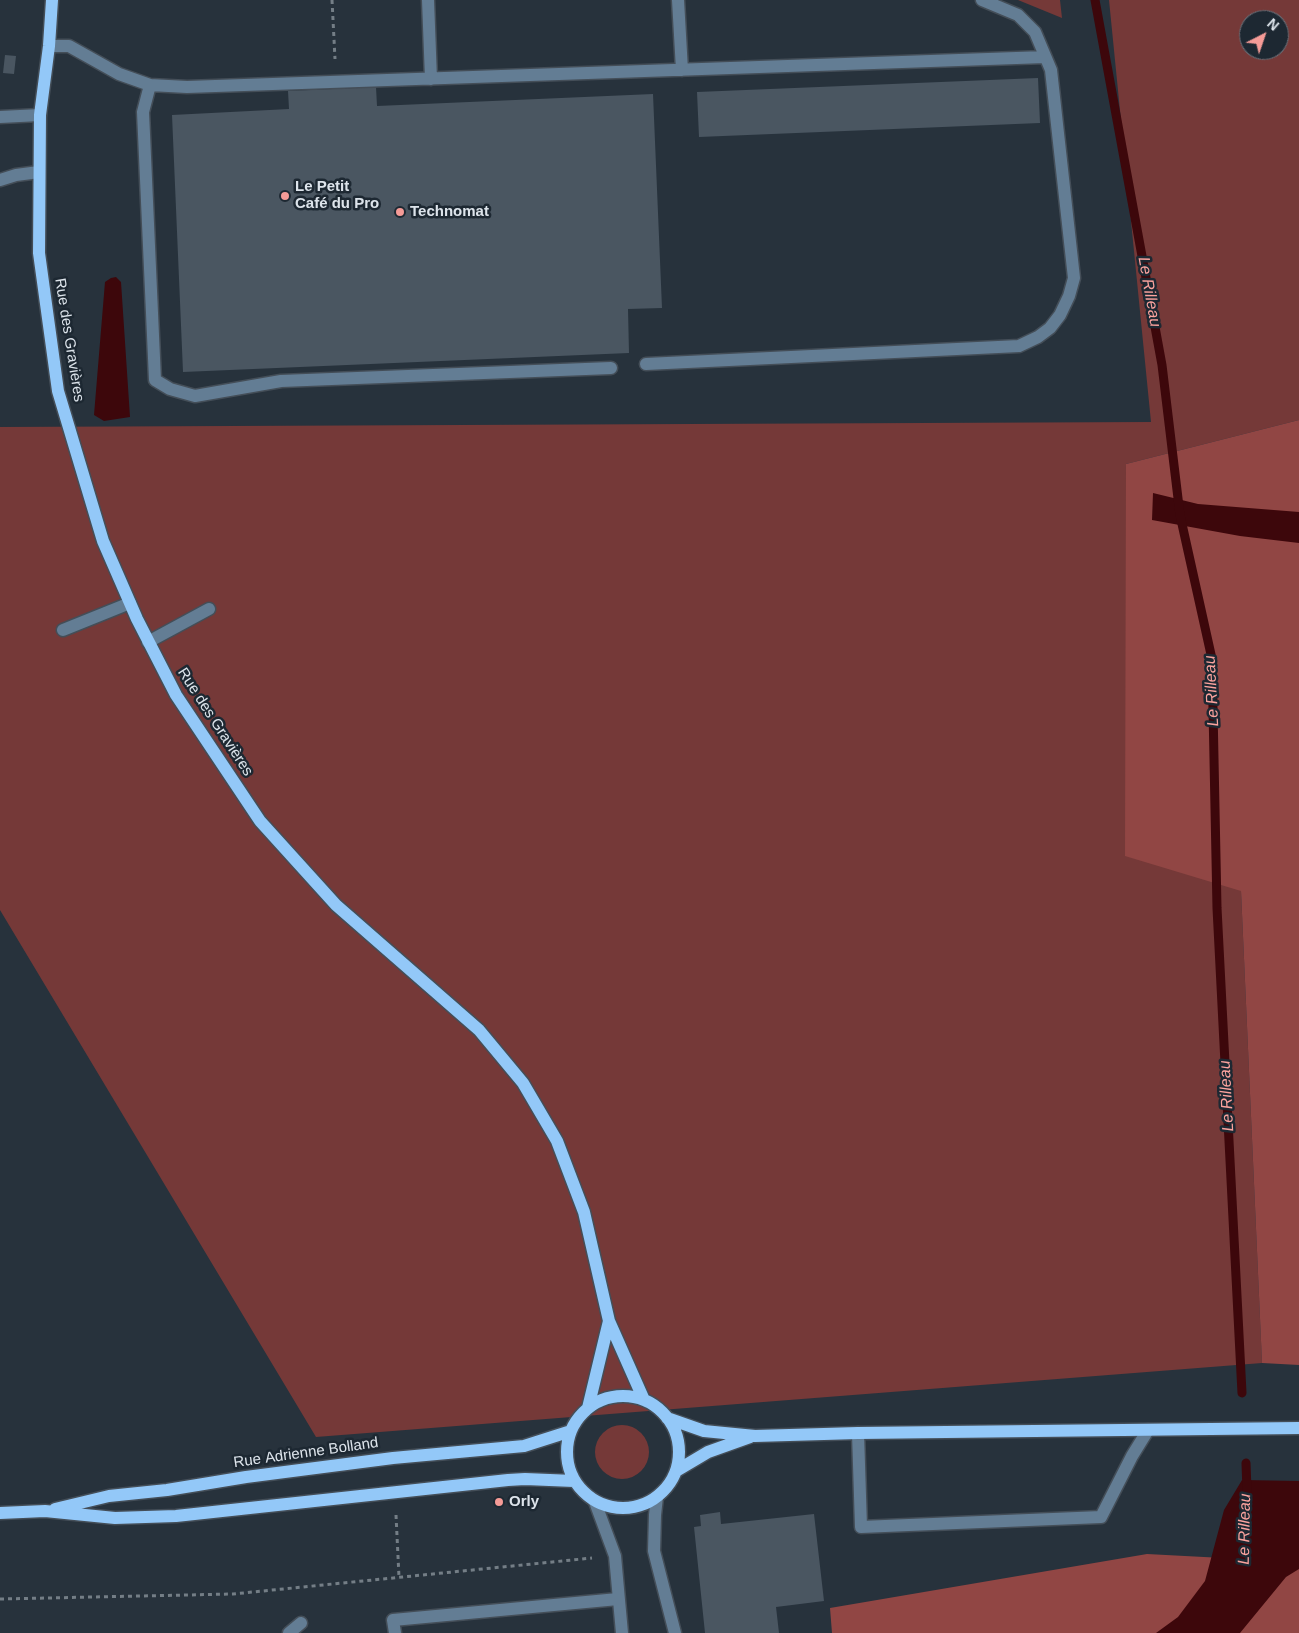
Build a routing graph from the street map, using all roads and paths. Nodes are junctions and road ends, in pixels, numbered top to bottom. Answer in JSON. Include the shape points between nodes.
{"nodes":[{"id":1,"x":52,"y":0,"type":"edge"},
{"id":2,"x":332,"y":0,"type":"edge"},
{"id":3,"x":428,"y":0,"type":"edge"},
{"id":4,"x":678,"y":0,"type":"edge"},
{"id":5,"x":982,"y":0,"type":"edge"},
{"id":6,"x":49,"y":46,"type":"junction"},
{"id":7,"x":1045,"y":57,"type":"junction"},
{"id":8,"x":682,"y":70,"type":"junction"},
{"id":9,"x":431,"y":78,"type":"junction"},
{"id":10,"x":337,"y":82,"type":"junction"},
{"id":11,"x":150,"y":85,"type":"junction"},
{"id":12,"x":40,"y":115,"type":"junction"},
{"id":13,"x":0,"y":117,"type":"edge"},
{"id":14,"x":39,"y":172,"type":"junction"},
{"id":15,"x":0,"y":180,"type":"edge"},
{"id":16,"x":646,"y":364,"type":"dead end"},
{"id":17,"x":611,"y":368,"type":"dead end"},
{"id":18,"x":130,"y":603,"type":"junction"},
{"id":19,"x":209,"y":609,"type":"dead end"},
{"id":20,"x":63,"y":630,"type":"dead end"},
{"id":21,"x":148,"y":642,"type":"junction"},
{"id":22,"x":609,"y":1321,"type":"junction"},
{"id":23,"x":644,"y":1400,"type":"junction"},
{"id":24,"x":588,"y":1408,"type":"junction"},
{"id":25,"x":667,"y":1418,"type":"junction"},
{"id":26,"x":1299,"y":1428,"type":"edge"},
{"id":27,"x":1148,"y":1430,"type":"junction"},
{"id":28,"x":571,"y":1431,"type":"junction"},
{"id":29,"x":858,"y":1433,"type":"junction"},
{"id":30,"x":755,"y":1436,"type":"junction"},
{"id":31,"x":676,"y":1471,"type":"junction"},
{"id":32,"x":574,"y":1482,"type":"junction"},
{"id":33,"x":396,"y":1493,"type":"junction"},
{"id":34,"x":657,"y":1497,"type":"junction"},
{"id":35,"x":595,"y":1502,"type":"junction"},
{"id":36,"x":45,"y":1511,"type":"junction"},
{"id":37,"x":0,"y":1513,"type":"edge"},
{"id":38,"x":615,"y":1556,"type":"junction"},
{"id":39,"x":399,"y":1577,"type":"junction"},
{"id":40,"x":0,"y":1599,"type":"edge"},
{"id":41,"x":618,"y":1599,"type":"junction"},
{"id":42,"x":301,"y":1623,"type":"dead end"},
{"id":43,"x":289,"y":1633,"type":"edge"},
{"id":44,"x":395,"y":1633,"type":"edge"},
{"id":45,"x":622,"y":1633,"type":"edge"},
{"id":46,"x":675,"y":1633,"type":"edge"}],
"edges":[{"from":1,"to":6,"type":"main road","name":"Rue des Gravières"},
{"from":2,"to":10,"type":"path"},
{"from":3,"to":9,"type":"street"},
{"from":4,"to":8,"type":"street"},
{"from":5,"to":7,"type":"street","via":[[1018,15],[1035,32]]},
{"from":6,"to":11,"type":"street","via":[[69,46],[119,74]]},
{"from":6,"to":12,"type":"main road","name":"Rue des Gravières"},
{"from":7,"to":8,"type":"street"},
{"from":7,"to":16,"type":"street","via":[[1051,70],[1074,278],[1060,315],[1050,328],[1019,346]]},
{"from":8,"to":9,"type":"street"},
{"from":9,"to":10,"type":"street"},
{"from":10,"to":11,"type":"street","via":[[187,87]]},
{"from":11,"to":17,"type":"street","via":[[143,112],[155,380],[170,389],[195,396],[281,381]]},
{"from":12,"to":13,"type":"street"},
{"from":12,"to":14,"type":"main road","name":"Rue des Gravières"},
{"from":14,"to":15,"type":"street"},
{"from":14,"to":18,"type":"main road","name":"Rue des Gravières","via":[[39,252],[58,390],[103,541]]},
{"from":18,"to":20,"type":"street"},
{"from":18,"to":21,"type":"main road","name":"Rue des Gravières"},
{"from":19,"to":21,"type":"street"},
{"from":21,"to":22,"type":"main road","name":"Rue des Gravières","via":[[176,695],[260,821],[336,906],[479,1030],[522,1083],[557,1141],[584,1212]]},
{"from":22,"to":23,"type":"main road","name":"Rue des Gravières"},
{"from":22,"to":24,"type":"main road","name":"Rue des Gravières"},
{"from":23,"to":24,"type":"main road","via":[[615,1396]]},
{"from":23,"to":25,"type":"main road"},
{"from":24,"to":28,"type":"main road"},
{"from":25,"to":30,"type":"main road","via":[[704,1431]]},
{"from":25,"to":31,"type":"main road","via":[[679,1443]]},
{"from":26,"to":27,"type":"main road"},
{"from":27,"to":29,"type":"main road"},
{"from":27,"to":29,"type":"street","via":[[1102,1517],[861,1527]]},
{"from":28,"to":32,"type":"main road","via":[[567,1461]]},
{"from":28,"to":36,"type":"main road","name":"Rue Adrienne Bolland","via":[[524,1446],[393,1458],[256,1476],[109,1496]]},
{"from":29,"to":30,"type":"main road"},
{"from":30,"to":31,"type":"main road","via":[[708,1452]]},
{"from":31,"to":34,"type":"main road","via":[[666,1490]]},
{"from":32,"to":33,"type":"main road","name":"Rue Adrienne Bolland","via":[[516,1480]]},
{"from":32,"to":35,"type":"main road"},
{"from":33,"to":36,"type":"main road","name":"Rue Adrienne Bolland","via":[[176,1516],[115,1518]]},
{"from":33,"to":39,"type":"path"},
{"from":34,"to":35,"type":"main road","via":[[643,1505],[627,1508],[611,1508]]},
{"from":34,"to":46,"type":"street","via":[[654,1551]]},
{"from":35,"to":38,"type":"street"},
{"from":36,"to":37,"type":"main road","name":"Rue Adrienne Bolland"},
{"from":38,"to":39,"type":"path"},
{"from":38,"to":41,"type":"street"},
{"from":39,"to":40,"type":"path","via":[[233,1594]]},
{"from":41,"to":44,"type":"street","via":[[393,1620]]},
{"from":41,"to":45,"type":"street"},
{"from":42,"to":43,"type":"street"}]}
